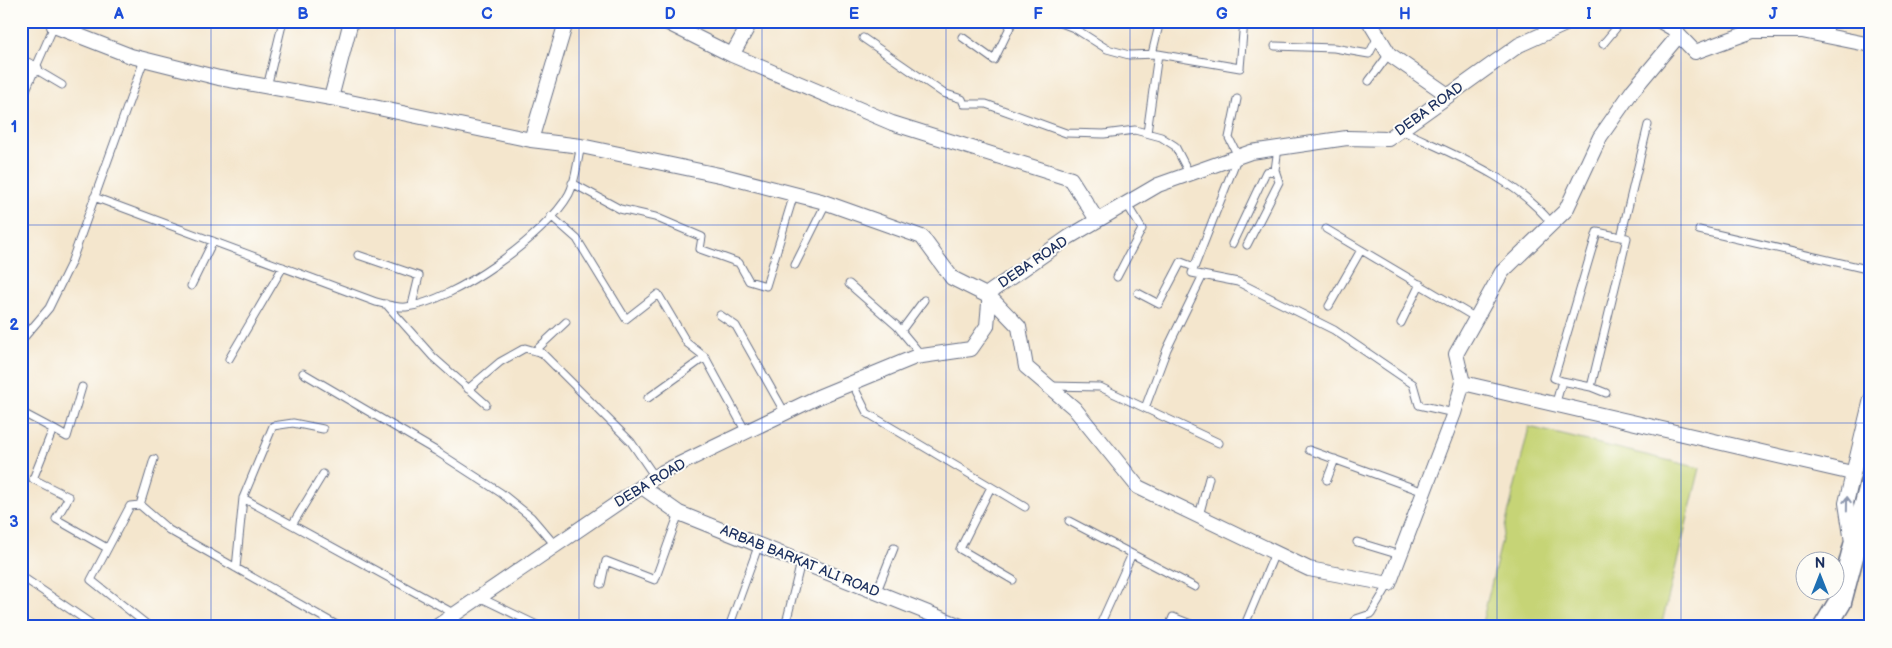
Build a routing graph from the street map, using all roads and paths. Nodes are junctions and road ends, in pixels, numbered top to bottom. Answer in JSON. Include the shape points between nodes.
{"nodes":[{"id":1,"x":283,"y":21,"type":"edge"},
{"id":2,"x":351,"y":21,"type":"edge"},
{"id":3,"x":664,"y":21,"type":"edge"},
{"id":4,"x":751,"y":21,"type":"edge"},
{"id":5,"x":1013,"y":21,"type":"edge"},
{"id":6,"x":1056,"y":21,"type":"edge"},
{"id":7,"x":1160,"y":21,"type":"edge"},
{"id":8,"x":1244,"y":21,"type":"edge"},
{"id":9,"x":1369,"y":21,"type":"edge"},
{"id":10,"x":1572,"y":21,"type":"edge"},
{"id":11,"x":1622,"y":21,"type":"edge"},
{"id":12,"x":1660,"y":21,"type":"edge"},
{"id":13,"x":1831,"y":21,"type":"edge"},
{"id":14,"x":1074,"y":25,"type":"edge"},
{"id":15,"x":54,"y":26,"type":"joint"},
{"id":16,"x":1745,"y":27,"type":"edge"},
{"id":17,"x":564,"y":29,"type":"dead end"},
{"id":18,"x":1679,"y":35,"type":"junction"},
{"id":19,"x":1828,"y":36,"type":"junction"},
{"id":20,"x":962,"y":37,"type":"dead end"},
{"id":21,"x":1378,"y":37,"type":"junction"},
{"id":22,"x":862,"y":38,"type":"dead end"},
{"id":23,"x":1603,"y":44,"type":"dead end"},
{"id":24,"x":1871,"y":45,"type":"edge"},
{"id":25,"x":1275,"y":46,"type":"dead end"},
{"id":26,"x":1155,"y":54,"type":"junction"},
{"id":27,"x":1389,"y":54,"type":"junction"},
{"id":28,"x":732,"y":55,"type":"junction"},
{"id":29,"x":144,"y":60,"type":"junction"},
{"id":30,"x":21,"y":63,"type":"edge"},
{"id":31,"x":35,"y":69,"type":"junction"},
{"id":32,"x":1369,"y":81,"type":"dead end"},
{"id":33,"x":62,"y":85,"type":"dead end"},
{"id":34,"x":267,"y":87,"type":"junction"},
{"id":35,"x":1448,"y":95,"type":"junction"},
{"id":36,"x":330,"y":98,"type":"junction"},
{"id":37,"x":1237,"y":99,"type":"dead end"},
{"id":38,"x":21,"y":101,"type":"edge"},
{"id":39,"x":1648,"y":125,"type":"dead end"},
{"id":40,"x":1401,"y":130,"type":"junction"},
{"id":41,"x":1147,"y":133,"type":"junction"},
{"id":42,"x":531,"y":140,"type":"junction"},
{"id":43,"x":581,"y":146,"type":"junction"},
{"id":44,"x":1278,"y":148,"type":"junction"},
{"id":45,"x":1238,"y":156,"type":"junction"},
{"id":46,"x":1275,"y":170,"type":"junction"},
{"id":47,"x":1189,"y":173,"type":"junction"},
{"id":48,"x":572,"y":183,"type":"junction"},
{"id":49,"x":794,"y":194,"type":"junction"},
{"id":50,"x":94,"y":197,"type":"junction"},
{"id":51,"x":826,"y":203,"type":"junction"},
{"id":52,"x":1126,"y":203,"type":"junction"},
{"id":53,"x":551,"y":216,"type":"junction"},
{"id":54,"x":1097,"y":220,"type":"junction"},
{"id":55,"x":1552,"y":224,"type":"junction"},
{"id":56,"x":1326,"y":229,"type":"dead end"},
{"id":57,"x":1699,"y":230,"type":"dead end"},
{"id":58,"x":1621,"y":237,"type":"junction"},
{"id":59,"x":214,"y":241,"type":"junction"},
{"id":60,"x":1232,"y":244,"type":"dead end"},
{"id":61,"x":1247,"y":245,"type":"dead end"},
{"id":62,"x":1361,"y":250,"type":"junction"},
{"id":63,"x":358,"y":255,"type":"dead end"},
{"id":64,"x":795,"y":265,"type":"dead end"},
{"id":65,"x":283,"y":267,"type":"junction"},
{"id":66,"x":1194,"y":267,"type":"junction"},
{"id":67,"x":1871,"y":270,"type":"edge"},
{"id":68,"x":1203,"y":275,"type":"junction"},
{"id":69,"x":1117,"y":277,"type":"dead end"},
{"id":70,"x":849,"y":284,"type":"dead end"},
{"id":71,"x":1420,"y":284,"type":"junction"},
{"id":72,"x":191,"y":286,"type":"dead end"},
{"id":73,"x":1138,"y":293,"type":"dead end"},
{"id":74,"x":990,"y":297,"type":"junction"},
{"id":75,"x":924,"y":300,"type":"dead end"},
{"id":76,"x":386,"y":304,"type":"junction"},
{"id":77,"x":412,"y":305,"type":"junction"},
{"id":78,"x":1330,"y":306,"type":"dead end"},
{"id":79,"x":720,"y":315,"type":"dead end"},
{"id":80,"x":1476,"y":318,"type":"junction"},
{"id":81,"x":566,"y":322,"type":"dead end"},
{"id":82,"x":1401,"y":323,"type":"dead end"},
{"id":83,"x":900,"y":331,"type":"junction"},
{"id":84,"x":21,"y":342,"type":"edge"},
{"id":85,"x":535,"y":351,"type":"junction"},
{"id":86,"x":922,"y":356,"type":"junction"},
{"id":87,"x":705,"y":357,"type":"junction"},
{"id":88,"x":229,"y":359,"type":"dead end"},
{"id":89,"x":303,"y":374,"type":"dead end"},
{"id":90,"x":1562,"y":381,"type":"junction"},
{"id":91,"x":852,"y":383,"type":"junction"},
{"id":92,"x":1463,"y":383,"type":"junction"},
{"id":93,"x":1048,"y":386,"type":"junction"},
{"id":94,"x":82,"y":387,"type":"dead end"},
{"id":95,"x":1591,"y":387,"type":"junction"},
{"id":96,"x":468,"y":389,"type":"junction"},
{"id":97,"x":1606,"y":393,"type":"dead end"},
{"id":98,"x":648,"y":398,"type":"dead end"},
{"id":99,"x":1871,"y":399,"type":"edge"},
{"id":100,"x":486,"y":404,"type":"dead end"},
{"id":101,"x":1555,"y":406,"type":"junction"},
{"id":102,"x":1145,"y":408,"type":"junction"},
{"id":103,"x":21,"y":412,"type":"edge"},
{"id":104,"x":785,"y":413,"type":"junction"},
{"id":105,"x":1454,"y":413,"type":"junction"},
{"id":106,"x":53,"y":429,"type":"junction"},
{"id":107,"x":323,"y":429,"type":"dead end"},
{"id":108,"x":746,"y":432,"type":"junction"},
{"id":109,"x":1219,"y":443,"type":"dead end"},
{"id":110,"x":1310,"y":450,"type":"dead end"},
{"id":111,"x":1335,"y":459,"type":"junction"},
{"id":112,"x":154,"y":460,"type":"dead end"},
{"id":113,"x":323,"y":474,"type":"dead end"},
{"id":114,"x":655,"y":477,"type":"junction"},
{"id":115,"x":1209,"y":478,"type":"dead end"},
{"id":116,"x":1327,"y":480,"type":"dead end"},
{"id":117,"x":1863,"y":486,"type":"edge"},
{"id":118,"x":642,"y":487,"type":"junction"},
{"id":119,"x":991,"y":487,"type":"junction"},
{"id":120,"x":1424,"y":492,"type":"junction"},
{"id":121,"x":243,"y":498,"type":"junction"},
{"id":122,"x":140,"y":505,"type":"junction"},
{"id":123,"x":1025,"y":508,"type":"dead end"},
{"id":124,"x":679,"y":513,"type":"junction"},
{"id":125,"x":1199,"y":516,"type":"junction"},
{"id":126,"x":1069,"y":521,"type":"dead end"},
{"id":127,"x":1871,"y":523,"type":"edge"},
{"id":128,"x":292,"y":525,"type":"junction"},
{"id":129,"x":1357,"y":542,"type":"dead end"},
{"id":130,"x":759,"y":544,"type":"junction"},
{"id":131,"x":555,"y":545,"type":"junction"},
{"id":132,"x":107,"y":548,"type":"junction"},
{"id":133,"x":894,"y":548,"type":"dead end"},
{"id":134,"x":1853,"y":552,"type":"junction"},
{"id":135,"x":1275,"y":553,"type":"junction"},
{"id":136,"x":1132,"y":554,"type":"junction"},
{"id":137,"x":1400,"y":555,"type":"junction"},
{"id":138,"x":802,"y":560,"type":"junction"},
{"id":139,"x":236,"y":568,"type":"junction"},
{"id":140,"x":21,"y":576,"type":"edge"},
{"id":141,"x":1013,"y":580,"type":"dead end"},
{"id":142,"x":601,"y":584,"type":"dead end"},
{"id":143,"x":1389,"y":584,"type":"junction"},
{"id":144,"x":1195,"y":587,"type":"dead end"},
{"id":145,"x":877,"y":591,"type":"junction"},
{"id":146,"x":479,"y":598,"type":"junction"},
{"id":147,"x":1840,"y":602,"type":"junction"},
{"id":148,"x":455,"y":614,"type":"junction"},
{"id":149,"x":957,"y":626,"type":"edge"},
{"id":150,"x":96,"y":627,"type":"edge"},
{"id":151,"x":150,"y":627,"type":"edge"},
{"id":152,"x":340,"y":627,"type":"edge"},
{"id":153,"x":436,"y":627,"type":"edge"},
{"id":154,"x":541,"y":627,"type":"edge"},
{"id":155,"x":729,"y":627,"type":"edge"},
{"id":156,"x":785,"y":627,"type":"edge"},
{"id":157,"x":1099,"y":627,"type":"edge"},
{"id":158,"x":1169,"y":627,"type":"edge"},
{"id":159,"x":1198,"y":627,"type":"edge"},
{"id":160,"x":1244,"y":627,"type":"edge"},
{"id":161,"x":1352,"y":627,"type":"edge"},
{"id":162,"x":1824,"y":627,"type":"edge"},
{"id":163,"x":1842,"y":627,"type":"edge"}],
"edges":[{"from":1,"to":34,"type":"lane"},
{"from":2,"to":36,"type":"street"},
{"from":3,"to":28,"type":"street"},
{"from":4,"to":28,"type":"street"},
{"from":5,"to":20,"type":"lane","via":[[994,60]]},
{"from":6,"to":14,"type":"lane"},
{"from":7,"to":26,"type":"lane"},
{"from":8,"to":26,"type":"lane","via":[[1240,68]]},
{"from":9,"to":21,"type":"street"},
{"from":10,"to":35,"type":"street","name":"DEBA ROAD","via":[[1519,45]]},
{"from":11,"to":23,"type":"lane"},
{"from":12,"to":18,"type":"street"},
{"from":13,"to":19,"type":"lane"},
{"from":14,"to":26,"type":"lane","via":[[1107,49],[1129,55]]},
{"from":15,"to":29,"type":"street"},
{"from":15,"to":31,"type":"lane"},
{"from":16,"to":18,"type":"street","via":[[1695,52]]},
{"from":16,"to":19,"type":"street","via":[[1753,30],[1802,30]]},
{"from":17,"to":42,"type":"street"},
{"from":18,"to":55,"type":"street","via":[[1633,90],[1600,137],[1566,210]]},
{"from":19,"to":24,"type":"street"},
{"from":21,"to":25,"type":"lane","via":[[1369,54],[1334,48]]},
{"from":21,"to":27,"type":"street"},
{"from":22,"to":41,"type":"lane","via":[[943,93],[962,98],[964,104],[986,104],[1066,133],[1104,134],[1135,130]]},
{"from":26,"to":41,"type":"lane"},
{"from":27,"to":32,"type":"lane"},
{"from":27,"to":35,"type":"street"},
{"from":28,"to":54,"type":"street","via":[[892,123],[1071,179]]},
{"from":29,"to":34,"type":"street"},
{"from":29,"to":50,"type":"lane"},
{"from":30,"to":31,"type":"street"},
{"from":31,"to":33,"type":"lane"},
{"from":31,"to":38,"type":"lane"},
{"from":34,"to":36,"type":"street"},
{"from":35,"to":40,"type":"street","name":"DEBA ROAD"},
{"from":36,"to":42,"type":"street"},
{"from":37,"to":45,"type":"lane","via":[[1228,138]]},
{"from":39,"to":58,"type":"lane"},
{"from":40,"to":44,"type":"street","name":"DEBA ROAD","via":[[1388,139],[1347,138]]},
{"from":40,"to":55,"type":"lane","via":[[1494,175],[1539,207]]},
{"from":41,"to":47,"type":"lane","via":[[1175,146]]},
{"from":42,"to":43,"type":"street"},
{"from":43,"to":48,"type":"lane"},
{"from":43,"to":49,"type":"street"},
{"from":44,"to":45,"type":"street","name":"DEBA ROAD"},
{"from":44,"to":46,"type":"lane"},
{"from":45,"to":47,"type":"street","name":"DEBA ROAD"},
{"from":45,"to":66,"type":"lane"},
{"from":46,"to":60,"type":"lane","via":[[1266,172]]},
{"from":46,"to":61,"type":"lane","via":[[1278,182]]},
{"from":47,"to":52,"type":"street","name":"DEBA ROAD","via":[[1158,184]]},
{"from":48,"to":49,"type":"lane","via":[[620,208],[655,217],[702,237],[700,249],[739,263],[749,281],[766,286]]},
{"from":48,"to":53,"type":"lane","via":[[569,194]]},
{"from":49,"to":51,"type":"street"},
{"from":50,"to":59,"type":"lane"},
{"from":50,"to":84,"type":"lane","via":[[71,263],[49,308]]},
{"from":51,"to":64,"type":"lane"},
{"from":51,"to":74,"type":"street","via":[[922,238],[952,278]]},
{"from":52,"to":54,"type":"street","name":"DEBA ROAD"},
{"from":52,"to":69,"type":"lane","via":[[1142,229]]},
{"from":53,"to":77,"type":"lane","via":[[536,235],[506,258],[452,292]]},
{"from":53,"to":87,"type":"lane","via":[[577,239],[626,318],[658,294],[687,343]]},
{"from":54,"to":74,"type":"street","name":"DEBA ROAD","via":[[990,292]]},
{"from":55,"to":80,"type":"street","via":[[1502,272]]},
{"from":56,"to":62,"type":"lane"},
{"from":57,"to":67,"type":"lane"},
{"from":58,"to":90,"type":"lane","via":[[1597,232],[1554,378]]},
{"from":58,"to":95,"type":"lane","via":[[1627,238]]},
{"from":59,"to":65,"type":"lane"},
{"from":59,"to":72,"type":"lane"},
{"from":62,"to":71,"type":"lane"},
{"from":62,"to":78,"type":"lane"},
{"from":63,"to":77,"type":"lane","via":[[419,276]]},
{"from":65,"to":76,"type":"lane"},
{"from":65,"to":88,"type":"lane"},
{"from":66,"to":68,"type":"lane","via":[[1192,273]]},
{"from":66,"to":73,"type":"lane","via":[[1181,262],[1159,304]]},
{"from":68,"to":102,"type":"lane","via":[[1167,349]]},
{"from":68,"to":105,"type":"lane","via":[[1238,282],[1334,330],[1413,384],[1419,405]]},
{"from":70,"to":83,"type":"lane"},
{"from":71,"to":80,"type":"lane"},
{"from":71,"to":82,"type":"lane"},
{"from":74,"to":86,"type":"street","name":"DEBA ROAD","via":[[987,326],[971,349]]},
{"from":74,"to":93,"type":"street","via":[[1019,327],[1026,367]]},
{"from":75,"to":83,"type":"lane"},
{"from":76,"to":77,"type":"lane"},
{"from":76,"to":96,"type":"lane","via":[[433,357]]},
{"from":79,"to":104,"type":"lane","via":[[736,326]]},
{"from":80,"to":92,"type":"street","via":[[1456,354]]},
{"from":81,"to":85,"type":"lane"},
{"from":83,"to":86,"type":"lane"},
{"from":85,"to":96,"type":"lane","via":[[525,348],[500,362]]},
{"from":85,"to":114,"type":"lane","via":[[542,353],[631,442]]},
{"from":86,"to":91,"type":"street","name":"DEBA ROAD"},
{"from":87,"to":98,"type":"lane"},
{"from":87,"to":108,"type":"lane"},
{"from":89,"to":131,"type":"lane","via":[[502,493],[531,517]]},
{"from":90,"to":95,"type":"lane"},
{"from":90,"to":101,"type":"lane"},
{"from":91,"to":104,"type":"street","name":"DEBA ROAD"},
{"from":91,"to":119,"type":"lane","via":[[867,412]]},
{"from":92,"to":101,"type":"street"},
{"from":92,"to":105,"type":"street"},
{"from":93,"to":102,"type":"lane","via":[[1100,387]]},
{"from":93,"to":125,"type":"street","via":[[1074,408],[1138,487]]},
{"from":94,"to":106,"type":"lane","via":[[67,437]]},
{"from":95,"to":97,"type":"lane"},
{"from":96,"to":100,"type":"lane"},
{"from":99,"to":117,"type":"street"},
{"from":101,"to":117,"type":"street"},
{"from":102,"to":109,"type":"lane"},
{"from":103,"to":106,"type":"lane"},
{"from":104,"to":108,"type":"street","name":"DEBA ROAD"},
{"from":105,"to":120,"type":"street"},
{"from":106,"to":132,"type":"lane","via":[[33,479],[68,497],[56,519]]},
{"from":107,"to":121,"type":"lane","via":[[293,423],[273,426]]},
{"from":108,"to":114,"type":"street","name":"DEBA ROAD"},
{"from":110,"to":111,"type":"lane"},
{"from":111,"to":116,"type":"lane"},
{"from":111,"to":120,"type":"lane"},
{"from":112,"to":122,"type":"lane"},
{"from":113,"to":128,"type":"lane"},
{"from":114,"to":118,"type":"street","name":"DEBA ROAD"},
{"from":115,"to":125,"type":"lane"},
{"from":117,"to":134,"type":"main road"},
{"from":134,"to":117,"type":"street","one_way":true,"via":[[1846,503]]},
{"from":118,"to":124,"type":"street","name":"ARBAB BARKAT ALI ROAD"},
{"from":118,"to":131,"type":"street","name":"DEBA ROAD"},
{"from":119,"to":123,"type":"lane"},
{"from":119,"to":141,"type":"lane","via":[[960,549]]},
{"from":120,"to":137,"type":"street"},
{"from":121,"to":128,"type":"lane"},
{"from":121,"to":139,"type":"lane"},
{"from":122,"to":132,"type":"lane","via":[[130,506]]},
{"from":122,"to":139,"type":"lane","via":[[169,530]]},
{"from":124,"to":130,"type":"street","name":"ARBAB BARKAT ALI ROAD"},
{"from":124,"to":142,"type":"lane","via":[[656,580],[606,561]]},
{"from":125,"to":135,"type":"street"},
{"from":126,"to":136,"type":"lane"},
{"from":127,"to":134,"type":"street"},
{"from":128,"to":148,"type":"lane"},
{"from":129,"to":137,"type":"lane"},
{"from":130,"to":138,"type":"street","name":"ARBAB BARKAT ALI ROAD"},
{"from":130,"to":155,"type":"lane"},
{"from":131,"to":146,"type":"street","name":"DEBA ROAD"},
{"from":132,"to":151,"type":"lane","via":[[91,580]]},
{"from":133,"to":145,"type":"lane"},
{"from":134,"to":147,"type":"main road"},
{"from":135,"to":143,"type":"street","via":[[1310,569]]},
{"from":135,"to":160,"type":"lane"},
{"from":136,"to":144,"type":"lane"},
{"from":136,"to":157,"type":"lane"},
{"from":137,"to":143,"type":"street"},
{"from":138,"to":145,"type":"street","name":"ARBAB BARKAT ALI ROAD"},
{"from":138,"to":156,"type":"lane"},
{"from":139,"to":152,"type":"lane"},
{"from":140,"to":150,"type":"lane"},
{"from":143,"to":161,"type":"lane","via":[[1371,614],[1356,619]]},
{"from":145,"to":149,"type":"street","name":"ARBAB BARKAT ALI ROAD"},
{"from":146,"to":148,"type":"street","name":"DEBA ROAD"},
{"from":146,"to":154,"type":"lane"},
{"from":147,"to":162,"type":"main road"},
{"from":147,"to":163,"type":"main road"},
{"from":148,"to":153,"type":"street","name":"DEBA ROAD"},
{"from":158,"to":159,"type":"lane","via":[[1173,617]]}]}
